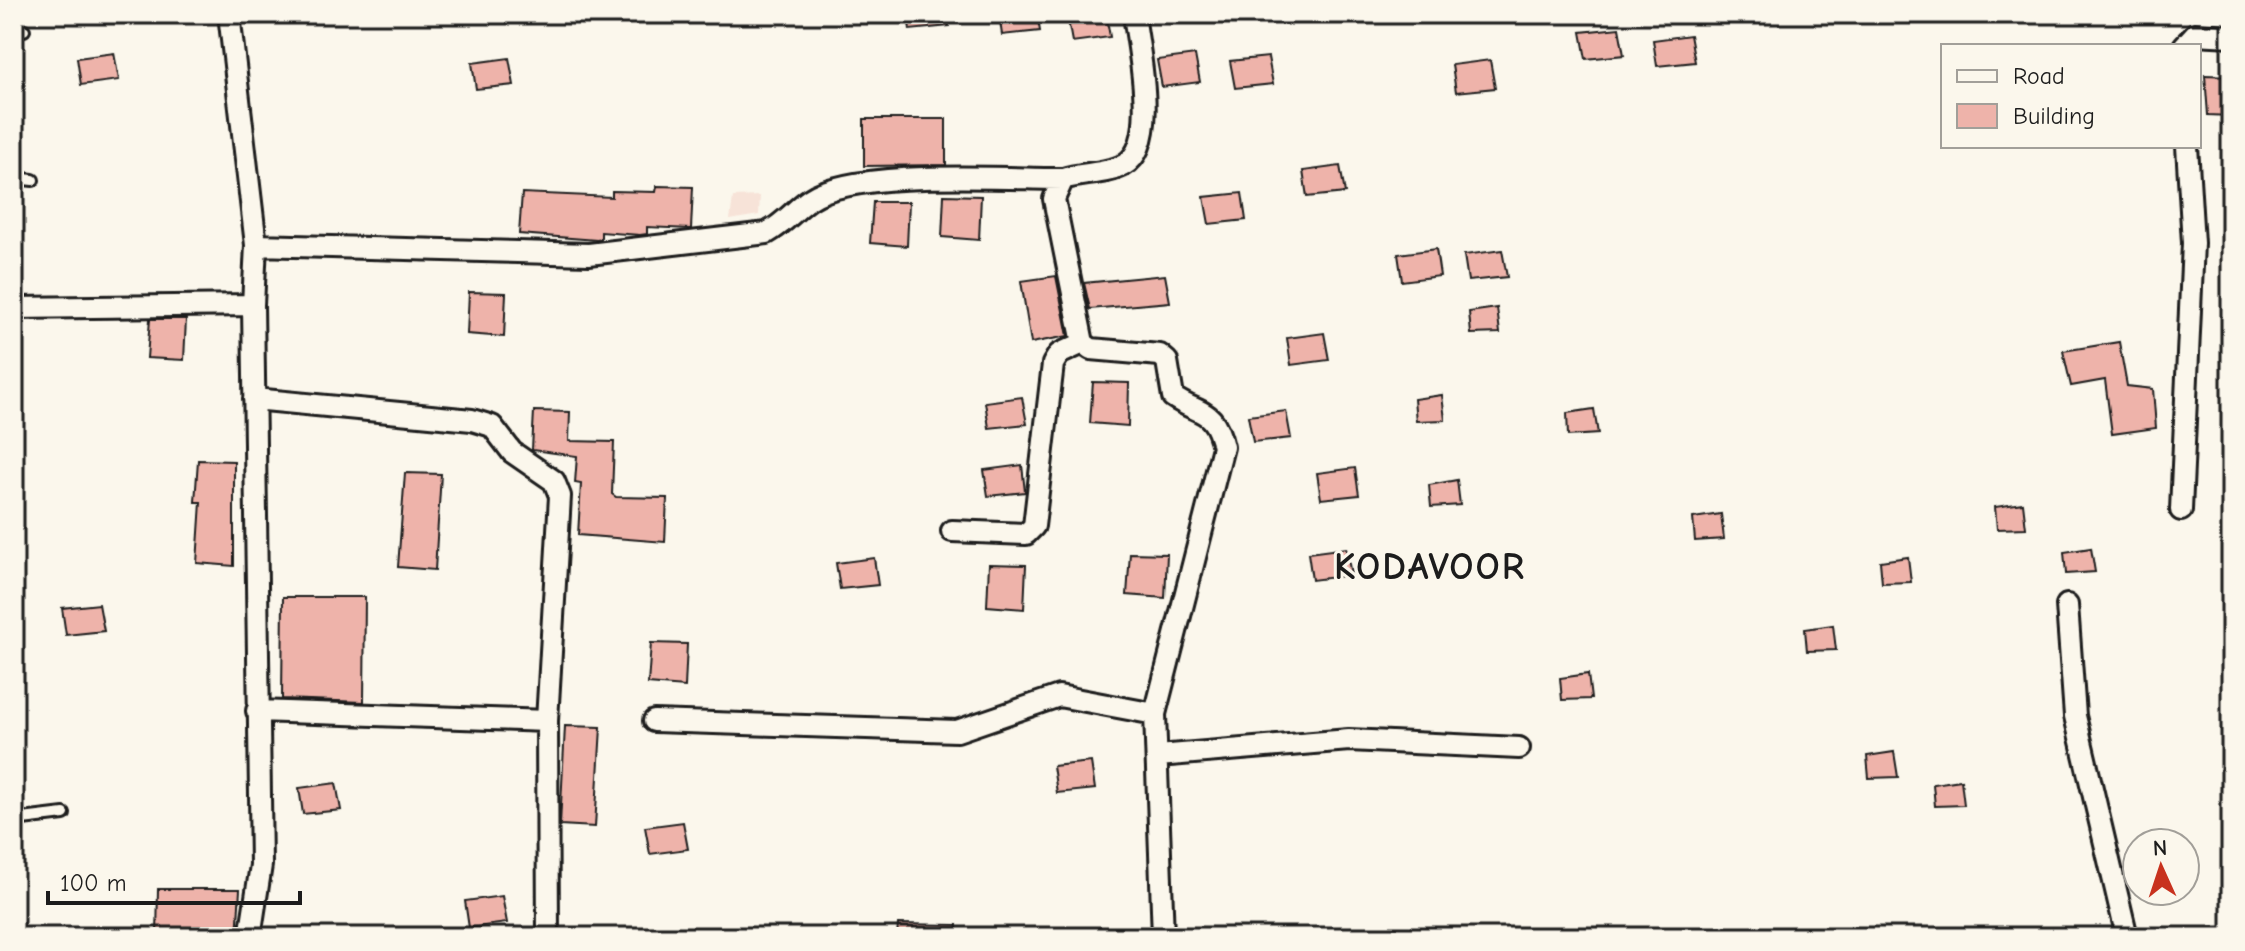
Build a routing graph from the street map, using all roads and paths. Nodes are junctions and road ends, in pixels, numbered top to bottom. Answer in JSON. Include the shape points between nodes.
{"nodes":[{"id":1,"x":229,"y":14,"type":"edge"},
{"id":2,"x":1134,"y":14,"type":"edge"},
{"id":3,"x":2231,"y":36,"type":"edge"},
{"id":4,"x":2186,"y":44,"type":"edge"},
{"id":5,"x":2187,"y":148,"type":"edge"},
{"id":6,"x":14,"y":178,"type":"edge"},
{"id":7,"x":1063,"y":179,"type":"junction"},
{"id":8,"x":33,"y":180,"type":"dead end"},
{"id":9,"x":256,"y":245,"type":"junction"},
{"id":10,"x":253,"y":305,"type":"junction"},
{"id":11,"x":14,"y":308,"type":"edge"},
{"id":12,"x":1083,"y":343,"type":"junction"},
{"id":13,"x":254,"y":399,"type":"junction"},
{"id":14,"x":2181,"y":510,"type":"dead end"},
{"id":15,"x":952,"y":531,"type":"dead end"},
{"id":16,"x":2067,"y":605,"type":"dead end"},
{"id":17,"x":257,"y":711,"type":"junction"},
{"id":18,"x":1155,"y":714,"type":"junction"},
{"id":19,"x":547,"y":721,"type":"junction"},
{"id":20,"x":654,"y":721,"type":"dead end"},
{"id":21,"x":1519,"y":748,"type":"dead end"},
{"id":22,"x":1158,"y":756,"type":"junction"},
{"id":23,"x":64,"y":814,"type":"dead end"},
{"id":24,"x":14,"y":820,"type":"edge"},
{"id":25,"x":250,"y":937,"type":"edge"},
{"id":26,"x":548,"y":937,"type":"edge"},
{"id":27,"x":1163,"y":937,"type":"edge"},
{"id":28,"x":2127,"y":937,"type":"edge"}],
"edges":[{"from":1,"to":9,"type":"street"},
{"from":2,"to":7,"type":"street","via":[[1146,123],[1141,147],[1125,164]]},
{"from":3,"to":4,"type":"street","via":[[2195,34]]},
{"from":5,"to":14,"type":"street","via":[[2193,243]]},
{"from":6,"to":8,"type":"lane"},
{"from":7,"to":9,"type":"street","via":[[897,179],[832,189],[810,199],[767,233],[589,254]]},
{"from":7,"to":12,"type":"street","via":[[1054,199]]},
{"from":9,"to":10,"type":"street"},
{"from":10,"to":11,"type":"street"},
{"from":10,"to":13,"type":"street"},
{"from":12,"to":15,"type":"street","via":[[1059,354],[1053,364],[1034,526],[1026,534]]},
{"from":12,"to":18,"type":"street","via":[[1091,349],[1160,355],[1167,361],[1173,397],[1214,420],[1223,447]]},
{"from":13,"to":17,"type":"street"},
{"from":13,"to":19,"type":"street","via":[[472,420],[492,426],[512,452],[554,481],[560,496]]},
{"from":16,"to":28,"type":"street","via":[[2075,716]]},
{"from":17,"to":19,"type":"street"},
{"from":17,"to":25,"type":"street","via":[[261,865]]},
{"from":18,"to":20,"type":"street","via":[[1059,696],[957,731]]},
{"from":18,"to":22,"type":"street"},
{"from":19,"to":26,"type":"street"},
{"from":21,"to":22,"type":"street","via":[[1349,740]]},
{"from":22,"to":27,"type":"street"},
{"from":23,"to":24,"type":"lane"}]}
